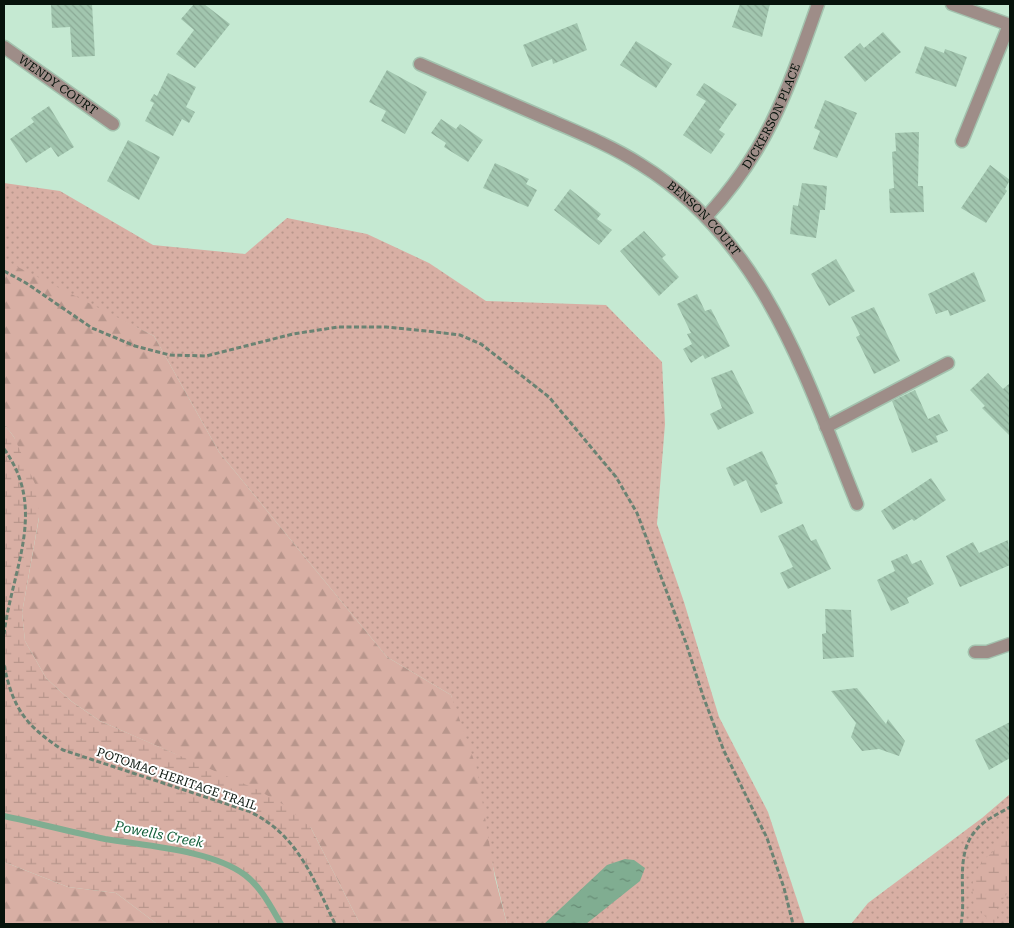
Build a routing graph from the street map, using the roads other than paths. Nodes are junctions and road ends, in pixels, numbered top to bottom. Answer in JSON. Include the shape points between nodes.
{"nodes":[{"id":1,"x":818,"y":4,"type":"edge"},
{"id":2,"x":952,"y":4,"type":"edge"},
{"id":3,"x":1010,"y":25,"type":"edge"},
{"id":4,"x":4,"y":47,"type":"edge"},
{"id":5,"x":420,"y":64,"type":"dead end"},
{"id":6,"x":113,"y":124,"type":"dead end"},
{"id":7,"x":962,"y":141,"type":"dead end"},
{"id":8,"x":706,"y":217,"type":"junction"},
{"id":9,"x":948,"y":362,"type":"dead end"},
{"id":10,"x":826,"y":428,"type":"junction"},
{"id":11,"x":856,"y":504,"type":"dead end"},
{"id":12,"x":1010,"y":644,"type":"edge"},
{"id":13,"x":975,"y":652,"type":"dead end"}],
"edges":[{"from":1,"to":8,"type":"street","name":"DICKERSON PLACE","via":[[787,93],[769,132],[746,168]]},
{"from":2,"to":3,"type":"street"},
{"from":3,"to":7,"type":"street"},
{"from":4,"to":6,"type":"street","name":"WENDY COURT"},
{"from":5,"to":8,"type":"street","name":"BENSON COURT","via":[[604,144],[649,170]]},
{"from":8,"to":10,"type":"street","name":"BENSON COURT","via":[[735,250],[765,294],[782,325]]},
{"from":9,"to":10,"type":"street"},
{"from":10,"to":11,"type":"street","name":"BENSON COURT"},
{"from":12,"to":13,"type":"street","via":[[987,652]]}]}
